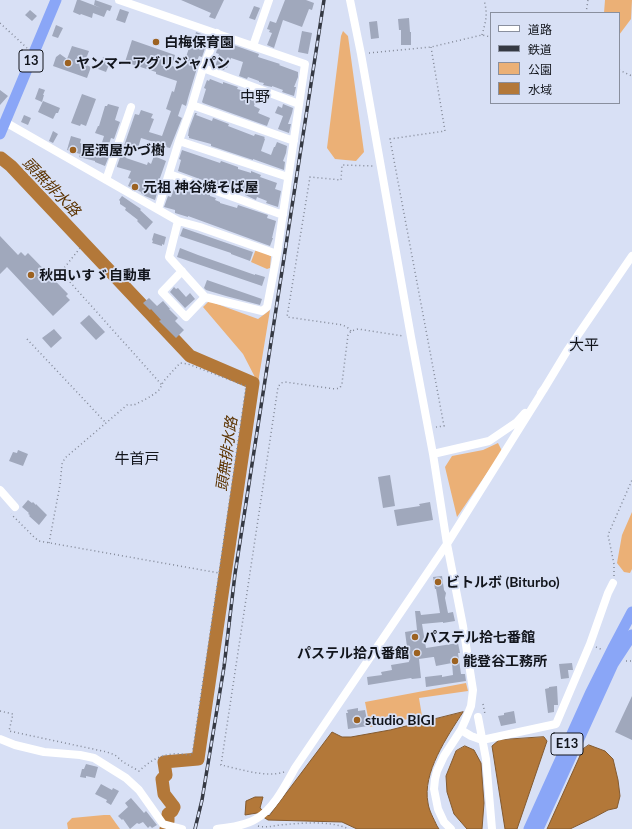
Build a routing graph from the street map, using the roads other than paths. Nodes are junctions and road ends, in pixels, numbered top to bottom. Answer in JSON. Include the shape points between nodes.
{"nodes":[{"id":1,"x":56,"y":0,"type":"edge"},
{"id":2,"x":119,"y":0,"type":"edge"},
{"id":3,"x":269,"y":0,"type":"edge"},
{"id":4,"x":350,"y":0,"type":"edge"},
{"id":5,"x":217,"y":33,"type":"junction"},
{"id":6,"x":253,"y":46,"type":"junction"},
{"id":7,"x":204,"y":68,"type":"junction"},
{"id":8,"x":299,"y":104,"type":"junction"},
{"id":9,"x":192,"y":105,"type":"junction"},
{"id":10,"x":132,"y":107,"type":"dead end"},
{"id":11,"x":5,"y":122,"type":"junction"},
{"id":12,"x":0,"y":134,"type":"edge"},
{"id":13,"x":179,"y":141,"type":"junction"},
{"id":14,"x":294,"y":141,"type":"junction"},
{"id":15,"x":169,"y":174,"type":"junction"},
{"id":16,"x":288,"y":177,"type":"junction"},
{"id":17,"x":106,"y":180,"type":"junction"},
{"id":18,"x":158,"y":209,"type":"junction"},
{"id":19,"x":282,"y":215,"type":"junction"},
{"id":20,"x":178,"y":221,"type":"junction"},
{"id":21,"x":277,"y":254,"type":"junction"},
{"id":22,"x":632,"y":256,"type":"edge"},
{"id":23,"x":182,"y":271,"type":"junction"},
{"id":24,"x":205,"y":297,"type":"junction"},
{"id":25,"x":544,"y":389,"type":"junction"},
{"id":26,"x":433,"y":454,"type":"junction"},
{"id":27,"x":0,"y":490,"type":"edge"},
{"id":28,"x":13,"y":510,"type":"road end"},
{"id":29,"x":447,"y":544,"type":"junction"},
{"id":30,"x":613,"y":583,"type":"road end"},
{"id":31,"x":632,"y":612,"type":"edge"},
{"id":32,"x":632,"y":635,"type":"edge"},
{"id":33,"x":478,"y":717,"type":"dead end"},
{"id":34,"x":461,"y":730,"type":"junction"},
{"id":35,"x":0,"y":739,"type":"edge"},
{"id":36,"x":482,"y":740,"type":"junction"},
{"id":37,"x":182,"y":829,"type":"edge"},
{"id":38,"x":217,"y":829,"type":"edge"},
{"id":39,"x":451,"y":829,"type":"edge"},
{"id":40,"x":492,"y":829,"type":"edge"},
{"id":41,"x":529,"y":829,"type":"edge"},
{"id":42,"x":538,"y":829,"type":"edge"}],
"edges":[{"from":1,"to":11,"type":"highway","number":"13"},
{"from":2,"to":5,"type":"street"},
{"from":3,"to":6,"type":"street"},
{"from":4,"to":26,"type":"street"},
{"from":5,"to":6,"type":"street"},
{"from":5,"to":7,"type":"street"},
{"from":6,"to":8,"type":"street","via":[[305,64]]},
{"from":7,"to":8,"type":"street"},
{"from":7,"to":9,"type":"street"},
{"from":8,"to":14,"type":"street"},
{"from":9,"to":13,"type":"street"},
{"from":9,"to":14,"type":"street"},
{"from":10,"to":17,"type":"street"},
{"from":11,"to":12,"type":"highway","number":"13"},
{"from":11,"to":17,"type":"street"},
{"from":13,"to":15,"type":"street"},
{"from":13,"to":16,"type":"street"},
{"from":14,"to":16,"type":"street"},
{"from":15,"to":18,"type":"street"},
{"from":15,"to":19,"type":"street"},
{"from":16,"to":19,"type":"street"},
{"from":17,"to":18,"type":"street"},
{"from":18,"to":20,"type":"street"},
{"from":19,"to":21,"type":"street"},
{"from":20,"to":21,"type":"street"},
{"from":20,"to":23,"type":"street","via":[[169,257]]},
{"from":21,"to":24,"type":"street","via":[[267,306],[262,311]]},
{"from":22,"to":25,"type":"street"},
{"from":23,"to":24,"type":"street"},
{"from":23,"to":24,"type":"street","via":[[162,292],[186,317]]},
{"from":25,"to":26,"type":"street","via":[[517,422],[488,441]]},
{"from":25,"to":29,"type":"street"},
{"from":26,"to":29,"type":"street"},
{"from":27,"to":28,"type":"street"},
{"from":29,"to":34,"type":"street","via":[[473,690],[471,706]]},
{"from":29,"to":38,"type":"street","via":[[278,797],[251,822]]},
{"from":30,"to":36,"type":"street","via":[[556,724]]},
{"from":31,"to":41,"type":"highway","number":"E13","via":[[590,694]]},
{"from":32,"to":42,"type":"highway","number":"E13","via":[[613,664]]},
{"from":33,"to":36,"type":"street"},
{"from":34,"to":36,"type":"street"},
{"from":34,"to":39,"type":"street","via":[[444,756],[435,779],[438,809],[444,822]]},
{"from":35,"to":37,"type":"street","via":[[44,752],[94,758],[140,790],[163,824]]},
{"from":36,"to":40,"type":"street"}]}
